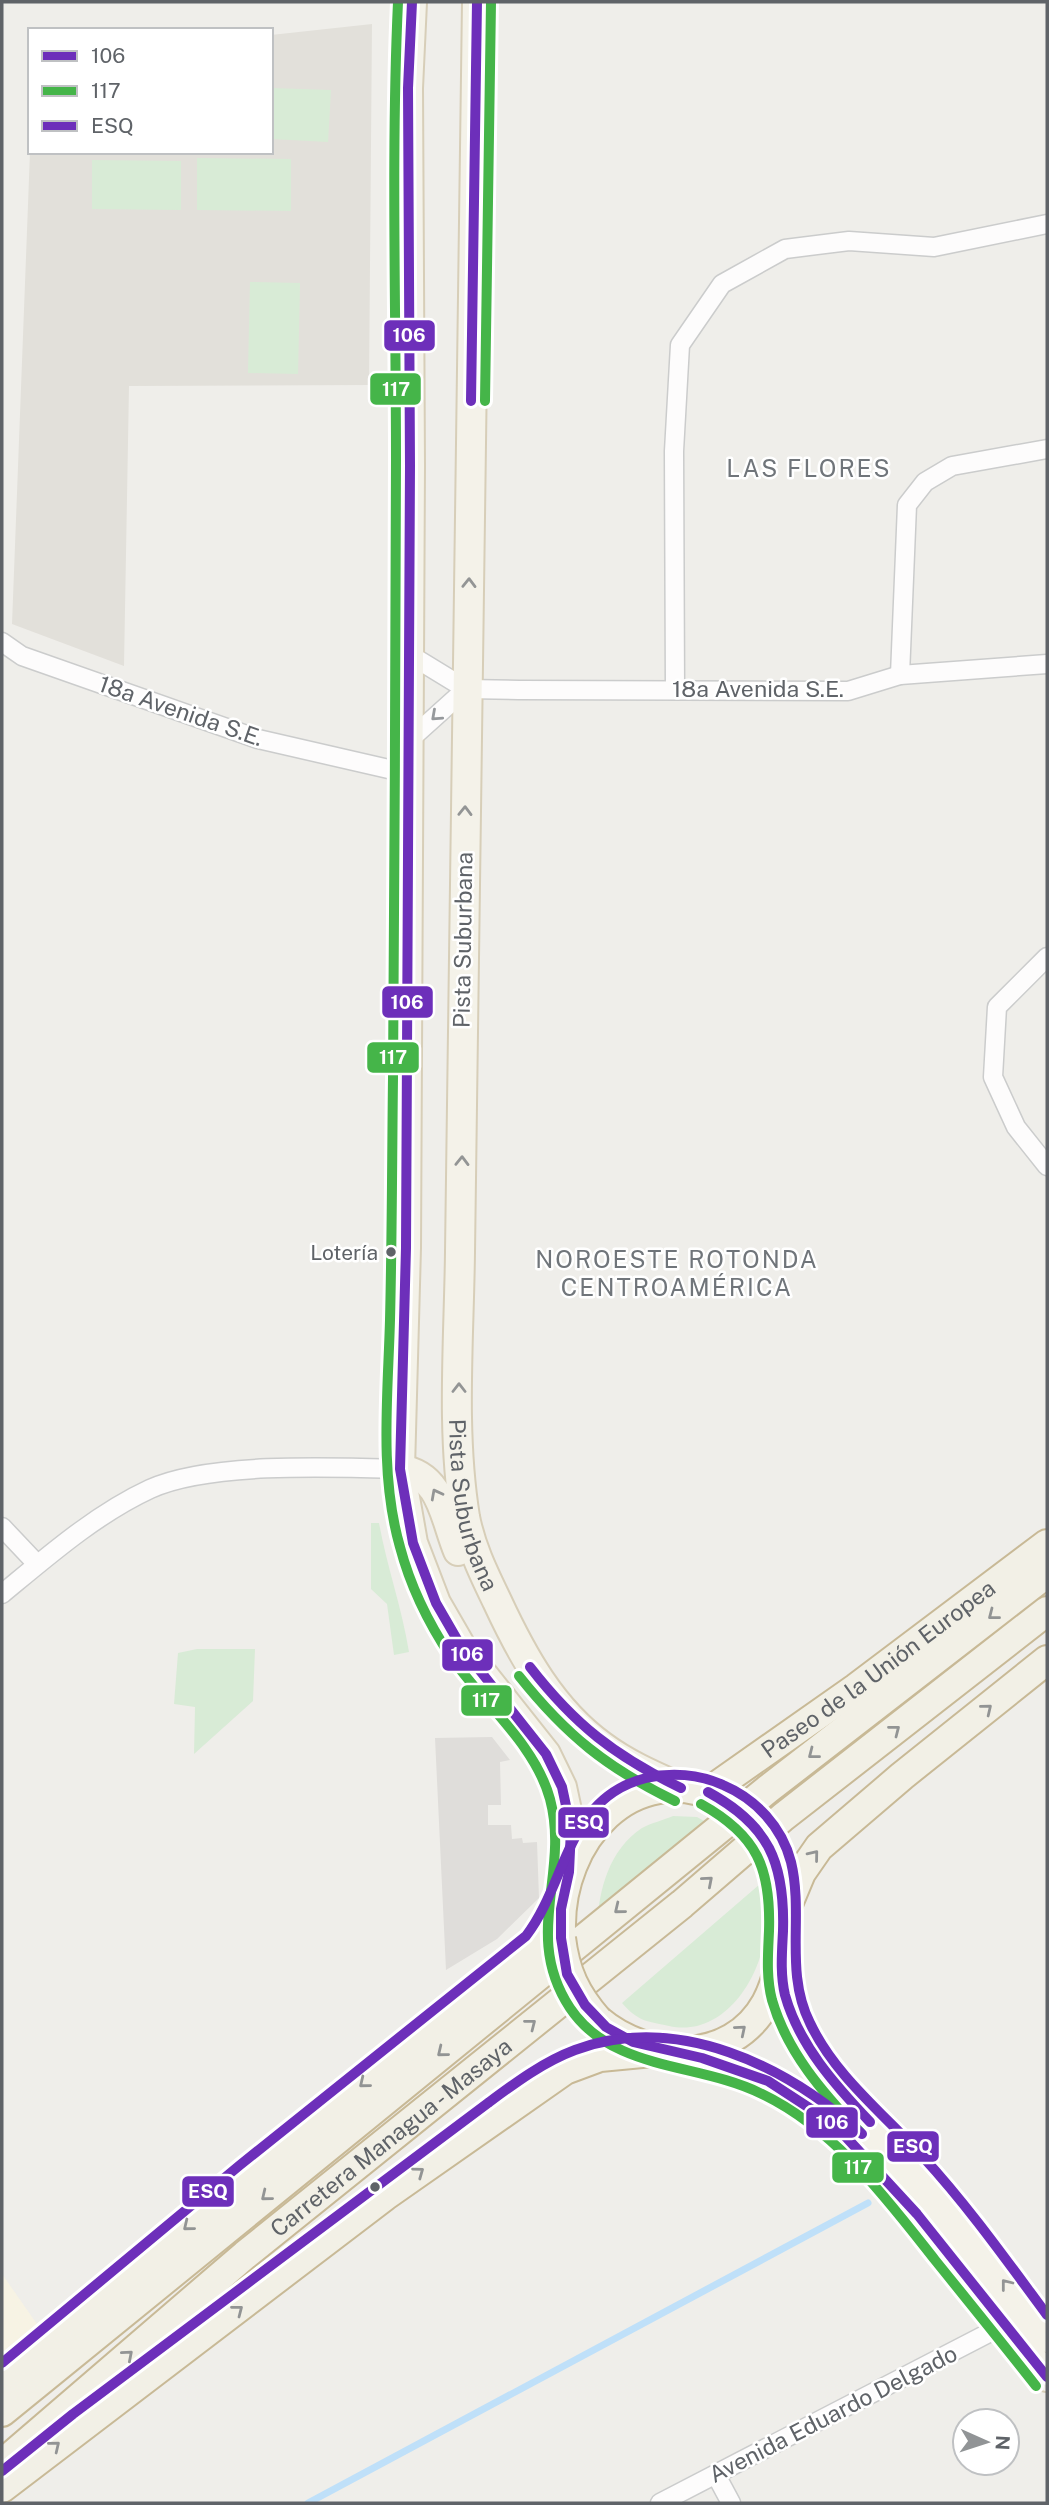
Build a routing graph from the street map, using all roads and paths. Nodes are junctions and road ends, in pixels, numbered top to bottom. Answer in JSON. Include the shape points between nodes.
{"nodes":[{"id":1,"x":412,"y":2,"type":"edge"},
{"id":2,"x":477,"y":2,"type":"edge"},
{"id":3,"x":1047,"y":224,"type":"edge"},
{"id":4,"x":1047,"y":449,"type":"edge"},
{"id":5,"x":2,"y":642,"type":"edge"},
{"id":6,"x":407,"y":653,"type":"junction"},
{"id":7,"x":1047,"y":664,"type":"edge"},
{"id":8,"x":900,"y":676,"type":"junction"},
{"id":9,"x":466,"y":689,"type":"junction"},
{"id":10,"x":675,"y":690,"type":"junction"},
{"id":11,"x":406,"y":743,"type":"junction"},
{"id":12,"x":406,"y":773,"type":"junction"},
{"id":13,"x":1047,"y":957,"type":"edge"},
{"id":14,"x":1047,"y":1166,"type":"edge"},
{"id":15,"x":400,"y":1469,"type":"junction"},
{"id":16,"x":2,"y":1527,"type":"edge"},
{"id":17,"x":1047,"y":1544,"type":"edge"},
{"id":18,"x":37,"y":1564,"type":"junction"},
{"id":19,"x":1047,"y":1573,"type":"edge"},
{"id":20,"x":2,"y":1594,"type":"edge"},
{"id":21,"x":1047,"y":1611,"type":"edge"},
{"id":22,"x":1047,"y":1660,"type":"edge"},
{"id":23,"x":526,"y":1661,"type":"junction"},
{"id":24,"x":768,"y":1789,"type":"joint"},
{"id":25,"x":704,"y":1793,"type":"junction"},
{"id":26,"x":569,"y":1872,"type":"junction"},
{"id":27,"x":561,"y":1909,"type":"junction"},
{"id":28,"x":783,"y":1929,"type":"junction"},
{"id":29,"x":670,"y":2052,"type":"junction"},
{"id":30,"x":1006,"y":2324,"type":"junction"},
{"id":31,"x":1047,"y":2339,"type":"edge"},
{"id":32,"x":1047,"y":2377,"type":"edge"},
{"id":33,"x":2,"y":2381,"type":"edge"},
{"id":34,"x":2,"y":2412,"type":"edge"},
{"id":35,"x":2,"y":2463,"type":"edge"},
{"id":36,"x":716,"y":2474,"type":"junction"},
{"id":37,"x":2,"y":2488,"type":"edge"},
{"id":38,"x":660,"y":2503,"type":"edge"},
{"id":39,"x":732,"y":2503,"type":"edge"}],
"edges":[{"from":1,"to":6,"type":"main road"},
{"from":9,"to":2,"type":"main road","name":"Pista Suburbana","one_way":true},
{"from":3,"to":10,"type":"street","via":[[934,247],[849,241],[785,249],[722,284],[680,345],[674,451]]},
{"from":4,"to":8,"type":"street","via":[[952,466],[925,482],[907,505]]},
{"from":5,"to":12,"type":"street","name":"18a Avenida S.E.","via":[[22,656],[258,739]]},
{"from":6,"to":9,"type":"street"},
{"from":6,"to":11,"type":"main road"},
{"from":7,"to":8,"type":"street","name":"18a Avenida S.E."},
{"from":8,"to":10,"type":"street","name":"18a Avenida S.E.","via":[[848,691]]},
{"from":9,"to":10,"type":"street","name":"18a Avenida S.E."},
{"from":9,"to":11,"type":"street","one_way":true},
{"from":23,"to":9,"type":"main road","name":"Pista Suburbana","one_way":true,"via":[[472,1547],[461,1475]]},
{"from":11,"to":12,"type":"main road"},
{"from":12,"to":15,"type":"main road","via":[[406,1248]]},
{"from":13,"to":14,"type":"street","via":[[997,1007],[993,1077],[1016,1127]]},
{"from":15,"to":18,"type":"street","via":[[310,1469],[181,1478],[149,1489]]},
{"from":23,"to":15,"type":"main road","one_way":true,"via":[[468,1578],[435,1490],[423,1475]]},
{"from":15,"to":26,"type":"main road","via":[[413,1543],[436,1603],[462,1648],[546,1754],[562,1787],[571,1829]]},
{"from":16,"to":18,"type":"street"},
{"from":17,"to":25,"type":"highway","name":"Paseo de la Unión Europea","via":[[856,1688]]},
{"from":18,"to":20,"type":"street"},
{"from":19,"to":24,"type":"highway","name":"Paseo de la Unión Europea","one_way":true},
{"from":35,"to":21,"type":"highway","name":"Carretera Managua - Masaya","one_way":true,"via":[[245,2255],[682,1904],[783,1817]]},
{"from":28,"to":22,"type":"highway","one_way":true,"via":[[801,1873],[819,1847]]},
{"from":23,"to":25,"type":"main road","name":"Pista Suburbana","via":[[590,1737],[618,1757]]},
{"from":24,"to":34,"type":"highway","name":"Carretera Managua - Masaya","one_way":true},
{"from":25,"to":26,"type":"highway","via":[[652,1790],[621,1802],[591,1833]]},
{"from":25,"to":28,"type":"highway","bridge":true,"via":[[754,1822],[769,1843],[783,1888]]},
{"from":26,"to":27,"type":"highway"},
{"from":27,"to":29,"type":"highway","bridge":true,"via":[[568,1974],[585,2005],[598,2020],[633,2042]]},
{"from":27,"to":33,"type":"highway","one_way":true,"via":[[552,1927],[528,1953]]},
{"from":29,"to":28,"type":"highway","one_way":true,"via":[[708,2048],[747,2026],[769,1996]]},
{"from":31,"to":28,"type":"main road","one_way":true,"via":[[797,2029],[782,1972]]},
{"from":29,"to":30,"type":"main road","via":[[768,2081],[834,2124],[875,2165]]},
{"from":37,"to":29,"type":"highway","name":"Carretera Managua - Masaya","one_way":true,"via":[[385,2196],[554,2077],[600,2057]]},
{"from":30,"to":32,"type":"main road"},
{"from":30,"to":36,"type":"street","name":"Avenida Eduardo Delgado"},
{"from":36,"to":38,"type":"street","name":"Avenida Eduardo Delgado"},
{"from":36,"to":39,"type":"street"}]}
